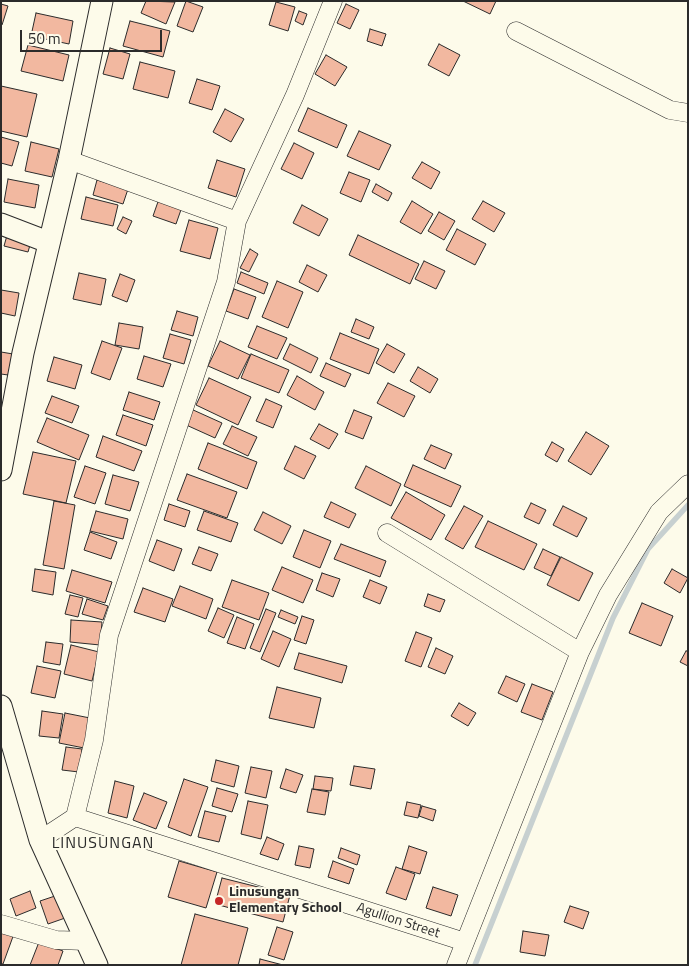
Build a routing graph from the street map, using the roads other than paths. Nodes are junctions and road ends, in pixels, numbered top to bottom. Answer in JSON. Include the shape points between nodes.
{"nodes":[{"id":1,"x":102,"y":1,"type":"edge"},
{"id":2,"x":332,"y":1,"type":"edge"},
{"id":3,"x":516,"y":31,"type":"dead end"},
{"id":4,"x":688,"y":113,"type":"edge"},
{"id":5,"x":69,"y":160,"type":"junction"},
{"id":6,"x":237,"y":221,"type":"junction"},
{"id":7,"x":1,"y":224,"type":"edge"},
{"id":8,"x":48,"y":242,"type":"junction"},
{"id":9,"x":1,"y":470,"type":"edge"},
{"id":10,"x":688,"y":484,"type":"edge"},
{"id":11,"x":387,"y":533,"type":"dead end"},
{"id":12,"x":580,"y":652,"type":"junction"},
{"id":13,"x":1,"y":706,"type":"edge"},
{"id":14,"x":75,"y":818,"type":"junction"},
{"id":15,"x":40,"y":840,"type":"junction"},
{"id":16,"x":1,"y":924,"type":"edge"},
{"id":17,"x":87,"y":940,"type":"junction"},
{"id":18,"x":464,"y":942,"type":"junction"},
{"id":19,"x":97,"y":965,"type":"edge"},
{"id":20,"x":456,"y":965,"type":"edge"}],
"edges":[{"from":1,"to":5,"type":"street"},
{"from":2,"to":6,"type":"street","via":[[295,95]]},
{"from":3,"to":4,"type":"street","via":[[670,110]]},
{"from":5,"to":6,"type":"street"},
{"from":5,"to":8,"type":"street"},
{"from":6,"to":14,"type":"street","via":[[226,282],[109,634],[94,740]]},
{"from":7,"to":8,"type":"street"},
{"from":8,"to":9,"type":"street"},
{"from":10,"to":12,"type":"street","via":[[660,512],[608,595]]},
{"from":11,"to":12,"type":"street"},
{"from":12,"to":18,"type":"street"},
{"from":13,"to":15,"type":"street"},
{"from":14,"to":15,"type":"street"},
{"from":14,"to":18,"type":"street","name":"Agullion Street"},
{"from":15,"to":17,"type":"street"},
{"from":16,"to":17,"type":"street","via":[[56,940]]},
{"from":17,"to":19,"type":"street"},
{"from":18,"to":20,"type":"street"}]}
